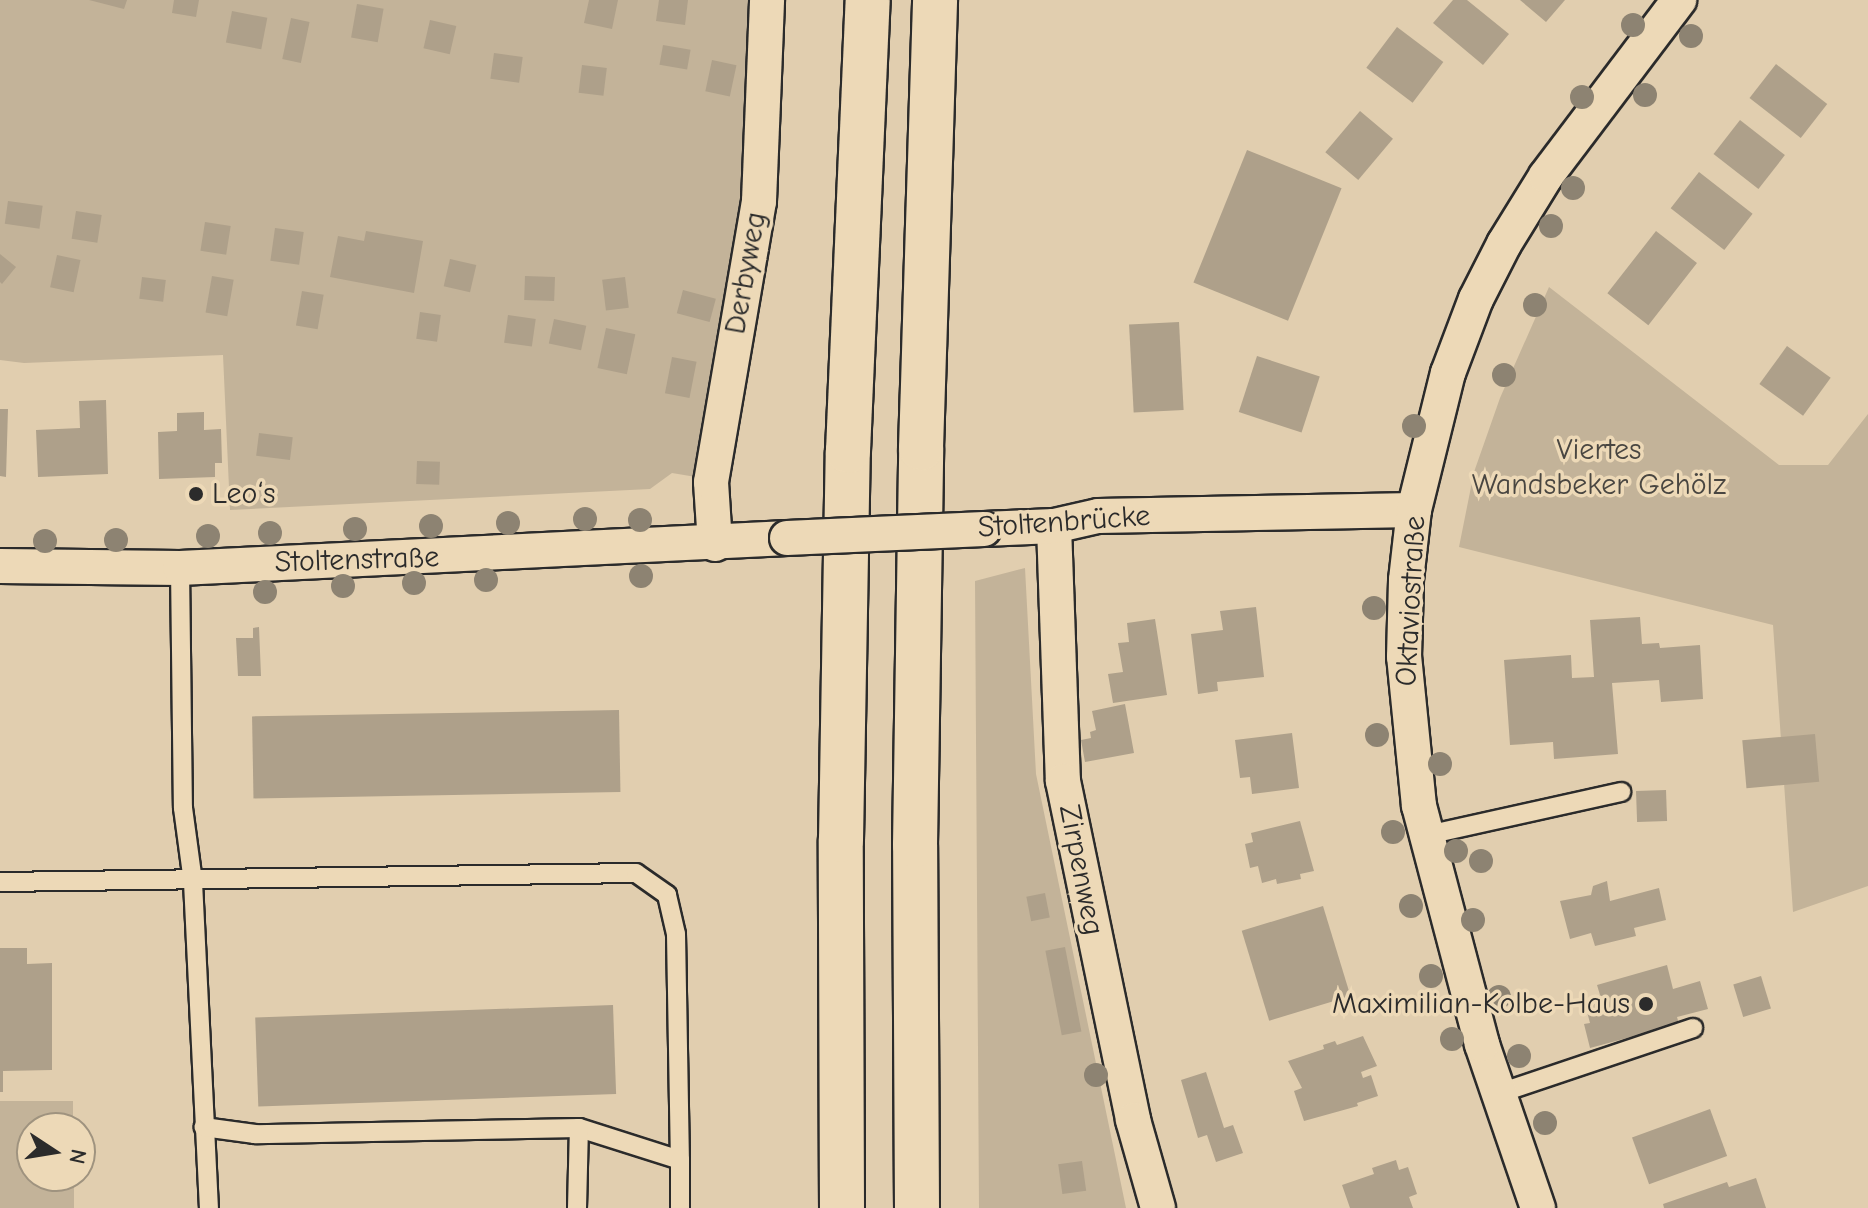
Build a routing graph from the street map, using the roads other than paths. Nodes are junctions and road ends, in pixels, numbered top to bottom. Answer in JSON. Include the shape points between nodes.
{"nodes":[{"id":1,"x":767,"y":0,"type":"edge"},
{"id":2,"x":868,"y":0,"type":"edge"},
{"id":3,"x":935,"y":0,"type":"edge"},
{"id":4,"x":1679,"y":0,"type":"edge"},
{"id":5,"x":1414,"y":510,"type":"junction"},
{"id":6,"x":1054,"y":526,"type":"junction"},
{"id":7,"x":715,"y":544,"type":"junction"},
{"id":8,"x":0,"y":566,"type":"edge"},
{"id":9,"x":180,"y":568,"type":"junction"},
{"id":10,"x":1621,"y":792,"type":"dead end"},
{"id":11,"x":1427,"y":835,"type":"junction"},
{"id":12,"x":0,"y":882,"type":"edge"},
{"id":13,"x":193,"y":882,"type":"junction"},
{"id":14,"x":1693,"y":1028,"type":"dead end"},
{"id":15,"x":1497,"y":1094,"type":"junction"},
{"id":16,"x":203,"y":1127,"type":"junction"},
{"id":17,"x":579,"y":1128,"type":"junction"},
{"id":18,"x":680,"y":1160,"type":"junction"},
{"id":19,"x":209,"y":1208,"type":"edge"},
{"id":20,"x":577,"y":1208,"type":"edge"},
{"id":21,"x":680,"y":1208,"type":"edge"},
{"id":22,"x":842,"y":1208,"type":"edge"},
{"id":23,"x":917,"y":1208,"type":"edge"},
{"id":24,"x":1158,"y":1208,"type":"edge"},
{"id":25,"x":1538,"y":1208,"type":"edge"}],
"edges":[{"from":1,"to":7,"type":"street","name":"Derbyweg","via":[[759,201],[711,482]]},
{"from":2,"to":22,"type":"highway","via":[[848,467]]},
{"from":3,"to":23,"type":"highway","via":[[920,495]]},
{"from":4,"to":5,"type":"street","name":"Oktaviostraße","via":[[1546,176],[1504,244],[1448,373]]},
{"from":5,"to":6,"type":"street","name":"Stoltenbrücke","via":[[1098,516]]},
{"from":5,"to":11,"type":"street","name":"Oktaviostraße","via":[[1404,657],[1409,728]]},
{"from":6,"to":7,"type":"street","name":"Stoltenbrücke","bridge":true},
{"from":6,"to":24,"type":"street","name":"Zirpenweg","via":[[1063,781],[1133,1120]]},
{"from":7,"to":9,"type":"street","name":"Stoltenstraße"},
{"from":8,"to":9,"type":"street","name":"Stoltenstraße"},
{"from":9,"to":13,"type":"lane","via":[[183,808]]},
{"from":10,"to":11,"type":"lane"},
{"from":11,"to":15,"type":"street","name":"Oktaviostraße"},
{"from":12,"to":13,"type":"lane"},
{"from":13,"to":16,"type":"lane"},
{"from":13,"to":18,"type":"lane","via":[[636,873],[667,895],[676,934]]},
{"from":14,"to":15,"type":"lane"},
{"from":15,"to":25,"type":"street","name":"Oktaviostraße"},
{"from":16,"to":17,"type":"lane","via":[[255,1134]]},
{"from":16,"to":19,"type":"lane"},
{"from":17,"to":18,"type":"lane"},
{"from":17,"to":20,"type":"lane"},
{"from":18,"to":21,"type":"lane"}]}
